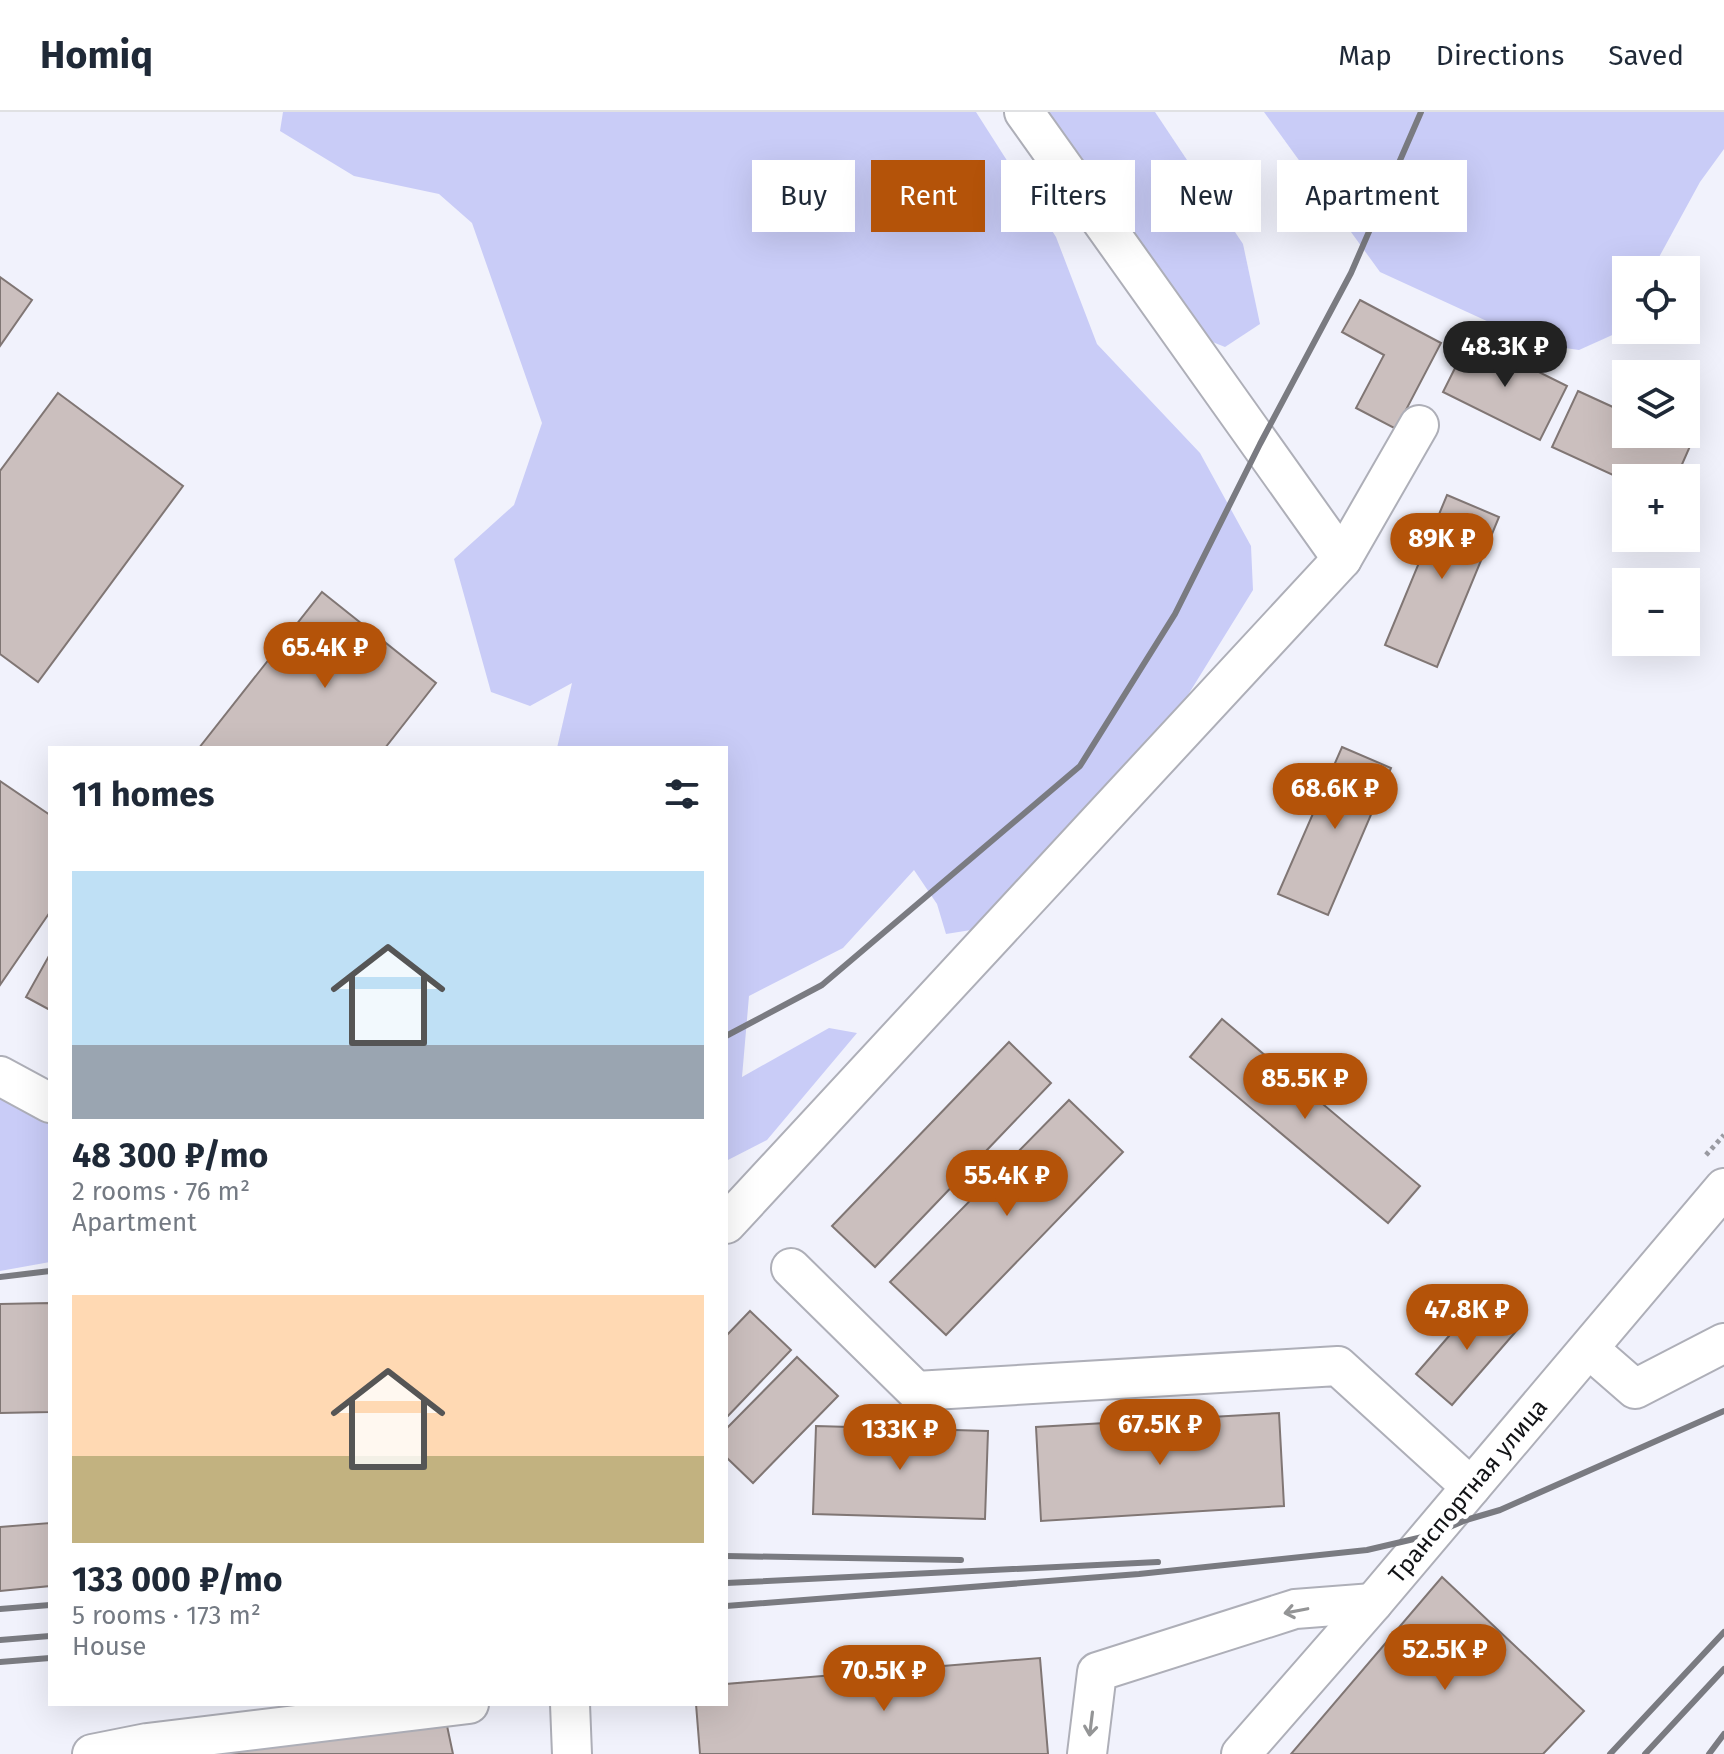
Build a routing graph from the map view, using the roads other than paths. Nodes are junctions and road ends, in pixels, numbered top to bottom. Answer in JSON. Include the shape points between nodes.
{"nodes":[{"id":1,"x":1024,"y":112,"type":"edge"},
{"id":2,"x":1419,"y":425,"type":"dead end"},
{"id":3,"x":1342,"y":559,"type":"junction"},
{"id":4,"x":0,"y":1076,"type":"edge"},
{"id":5,"x":48,"y":1102,"type":"edge"},
{"id":6,"x":1724,"y":1188,"type":"edge"},
{"id":7,"x":728,"y":1222,"type":"edge"},
{"id":8,"x":791,"y":1268,"type":"dead end"},
{"id":9,"x":1724,"y":1343,"type":"edge"},
{"id":10,"x":1589,"y":1349,"type":"junction"},
{"id":11,"x":1471,"y":1487,"type":"junction"},
{"id":12,"x":1373,"y":1603,"type":"junction"},
{"id":13,"x":452,"y":1706,"type":"edge"},
{"id":14,"x":570,"y":1706,"type":"edge"},
{"id":15,"x":92,"y":1754,"type":"edge"},
{"id":16,"x":572,"y":1754,"type":"edge"},
{"id":17,"x":1087,"y":1754,"type":"edge"},
{"id":18,"x":1241,"y":1754,"type":"edge"}],
"edges":[{"from":1,"to":3,"type":"street"},
{"from":2,"to":3,"type":"street"},
{"from":3,"to":7,"type":"street"},
{"from":4,"to":5,"type":"street"},
{"from":6,"to":10,"type":"street","name":"Транспортная улица"},
{"from":8,"to":11,"type":"street","via":[[916,1391],[1338,1366]]},
{"from":9,"to":10,"type":"street","via":[[1635,1389]]},
{"from":10,"to":11,"type":"street","name":"Транспортная улица"},
{"from":11,"to":12,"type":"street","name":"Транспортная улица"},
{"from":12,"to":17,"type":"street","one_way":true,"via":[[1295,1609],[1097,1672]]},
{"from":12,"to":18,"type":"street","name":"Транспортная улица"},
{"from":13,"to":15,"type":"street"},
{"from":14,"to":16,"type":"street"}]}
